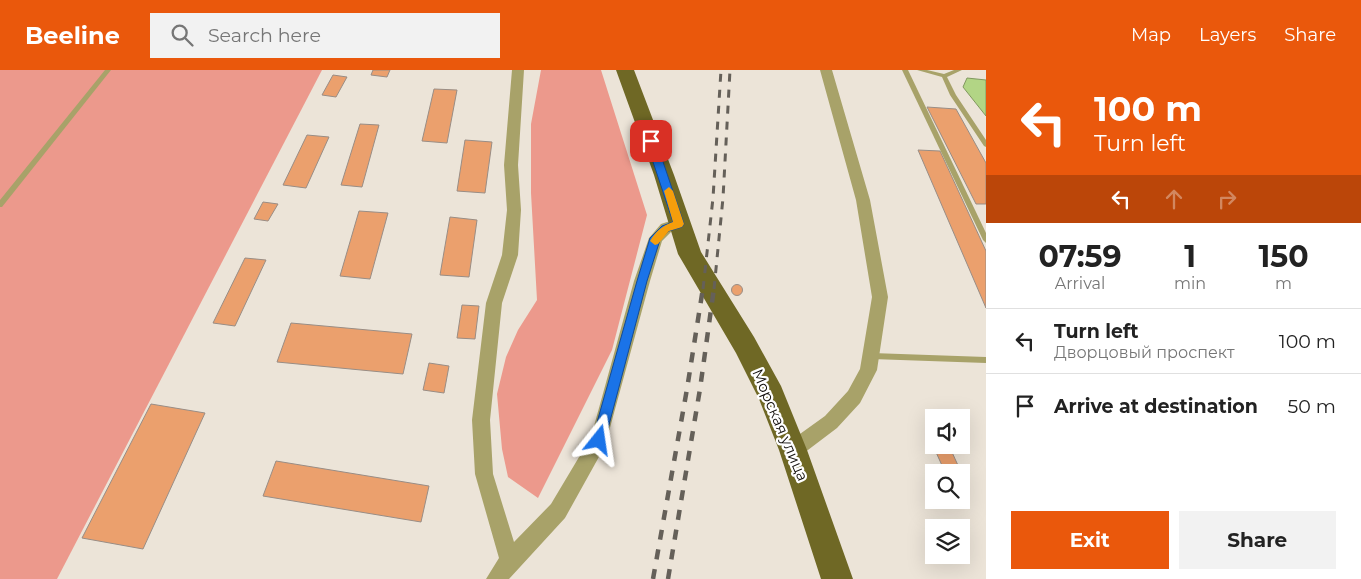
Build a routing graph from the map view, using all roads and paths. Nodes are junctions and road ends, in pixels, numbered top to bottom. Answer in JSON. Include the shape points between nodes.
{"nodes":[{"id":1,"x":108,"y":70,"type":"edge"},
{"id":2,"x":518,"y":70,"type":"edge"},
{"id":3,"x":624,"y":70,"type":"edge"},
{"id":4,"x":826,"y":70,"type":"edge"},
{"id":5,"x":905,"y":70,"type":"edge"},
{"id":6,"x":920,"y":70,"type":"edge"},
{"id":7,"x":959,"y":70,"type":"edge"},
{"id":8,"x":944,"y":76,"type":"junction"},
{"id":9,"x":986,"y":145,"type":"edge"},
{"id":10,"x":0,"y":205,"type":"edge"},
{"id":11,"x":679,"y":224,"type":"junction"},
{"id":12,"x":986,"y":240,"type":"edge"},
{"id":13,"x":872,"y":356,"type":"junction"},
{"id":14,"x":986,"y":360,"type":"edge"},
{"id":15,"x":793,"y":450,"type":"junction"},
{"id":16,"x":510,"y":561,"type":"junction"},
{"id":17,"x":496,"y":579,"type":"edge"},
{"id":18,"x":837,"y":579,"type":"edge"}],
"edges":[{"from":1,"to":10,"type":"lane"},
{"from":2,"to":16,"type":"street","via":[[511,165],[514,210],[510,255],[494,303],[481,420],[484,474]]},
{"from":3,"to":11,"type":"main road","name":"Морская улица"},
{"from":4,"to":13,"type":"street","via":[[863,200],[880,297]]},
{"from":5,"to":12,"type":"lane"},
{"from":6,"to":8,"type":"lane"},
{"from":7,"to":8,"type":"lane"},
{"from":8,"to":9,"type":"lane"},
{"from":11,"to":15,"type":"main road","name":"Морская улица","via":[[690,254],[771,395]]},
{"from":11,"to":16,"type":"street","via":[[666,228],[656,238],[599,440],[558,512]]},
{"from":13,"to":14,"type":"lane"},
{"from":13,"to":15,"type":"street","via":[[854,397],[832,422]]},
{"from":15,"to":18,"type":"main road","name":"Морская улица"},
{"from":16,"to":17,"type":"street"}]}
